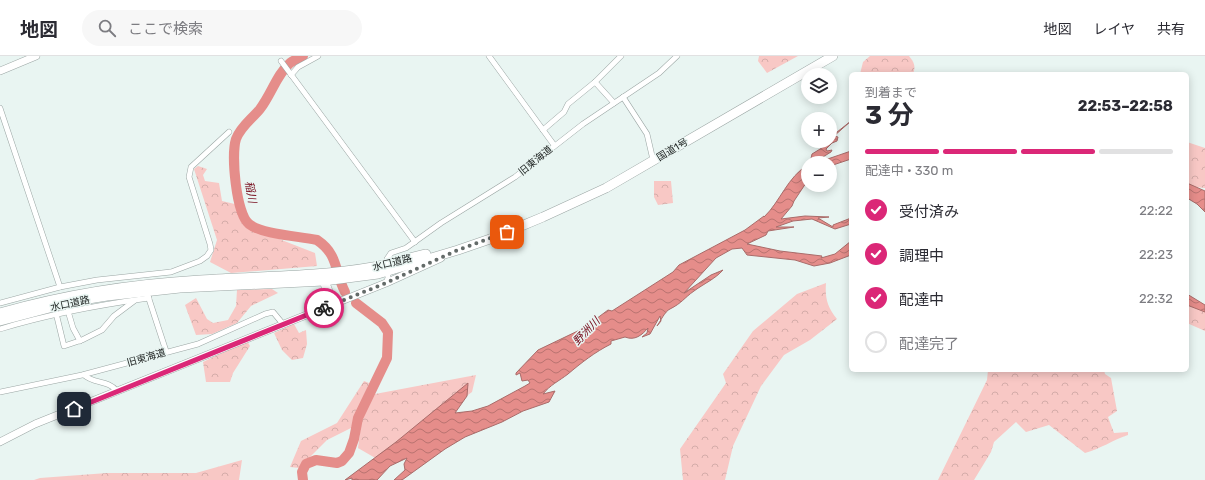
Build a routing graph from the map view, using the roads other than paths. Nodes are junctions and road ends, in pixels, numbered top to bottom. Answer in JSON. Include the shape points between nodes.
{"nodes":[{"id":1,"x":36,"y":56,"type":"edge"},
{"id":2,"x":318,"y":56,"type":"edge"},
{"id":3,"x":489,"y":56,"type":"edge"},
{"id":4,"x":621,"y":56,"type":"edge"},
{"id":5,"x":677,"y":56,"type":"edge"},
{"id":6,"x":833,"y":56,"type":"edge"},
{"id":7,"x":282,"y":63,"type":"dead end"},
{"id":8,"x":0,"y":71,"type":"edge"},
{"id":9,"x":290,"y":73,"type":"junction"},
{"id":10,"x":596,"y":82,"type":"junction"},
{"id":11,"x":622,"y":97,"type":"junction"},
{"id":12,"x":614,"y":102,"type":"junction"},
{"id":13,"x":0,"y":108,"type":"edge"},
{"id":14,"x":543,"y":130,"type":"junction"},
{"id":15,"x":229,"y":132,"type":"dead end"},
{"id":16,"x":554,"y":145,"type":"junction"},
{"id":17,"x":653,"y":160,"type":"junction"},
{"id":18,"x":507,"y":232,"type":"junction"},
{"id":19,"x":415,"y":242,"type":"junction"},
{"id":20,"x":458,"y":250,"type":"junction"},
{"id":21,"x":389,"y":264,"type":"junction"},
{"id":22,"x":408,"y":264,"type":"junction"},
{"id":23,"x":334,"y":276,"type":"junction"},
{"id":24,"x":324,"y":281,"type":"junction"},
{"id":25,"x":386,"y":283,"type":"junction"},
{"id":26,"x":60,"y":287,"type":"junction"},
{"id":27,"x":135,"y":300,"type":"junction"},
{"id":28,"x":0,"y":303,"type":"edge"},
{"id":29,"x":334,"y":304,"type":"junction"},
{"id":30,"x":68,"y":311,"type":"junction"},
{"id":31,"x":0,"y":313,"type":"edge"},
{"id":32,"x":56,"y":313,"type":"junction"},
{"id":33,"x":0,"y":321,"type":"edge"},
{"id":34,"x":284,"y":324,"type":"junction"},
{"id":35,"x":0,"y":329,"type":"edge"},
{"id":36,"x":80,"y":341,"type":"junction"},
{"id":37,"x":166,"y":352,"type":"junction"},
{"id":38,"x":84,"y":375,"type":"junction"},
{"id":39,"x":117,"y":391,"type":"junction"},
{"id":40,"x":0,"y":392,"type":"edge"},
{"id":41,"x":0,"y":442,"type":"edge"}],
"edges":[{"from":1,"to":8,"type":"main road"},
{"from":2,"to":9,"type":"street"},
{"from":3,"to":14,"type":"street"},
{"from":4,"to":10,"type":"street"},
{"from":5,"to":11,"type":"street","name":"旧東海道","via":[[659,73]]},
{"from":6,"to":17,"type":"highway","name":"国道1号"},
{"from":7,"to":9,"type":"street"},
{"from":9,"to":19,"type":"street"},
{"from":10,"to":12,"type":"street"},
{"from":10,"to":14,"type":"street","via":[[568,104],[564,112]]},
{"from":11,"to":12,"type":"street","name":"旧東海道"},
{"from":11,"to":17,"type":"street","via":[[648,134]]},
{"from":12,"to":16,"type":"street","name":"旧東海道"},
{"from":13,"to":26,"type":"street"},
{"from":14,"to":16,"type":"street"},
{"from":15,"to":26,"type":"street","via":[[191,167],[188,176],[210,244],[208,256],[171,272]]},
{"from":16,"to":19,"type":"street","name":"旧東海道","via":[[515,177]]},
{"from":17,"to":18,"type":"highway","name":"国道1号","via":[[580,200]]},
{"from":18,"to":20,"type":"highway","name":"水口道路"},
{"from":18,"to":22,"type":"highway","name":"水口道路"},
{"from":19,"to":21,"type":"street","name":"旧東海道","via":[[391,254]]},
{"from":20,"to":22,"type":"highway","name":"水口道路"},
{"from":20,"to":25,"type":"main road"},
{"from":21,"to":22,"type":"highway","name":"水口道路"},
{"from":21,"to":22,"type":"highway","name":"水口道路"},
{"from":21,"to":23,"type":"highway","name":"水口道路"},
{"from":21,"to":25,"type":"street"},
{"from":22,"to":25,"type":"main road"},
{"from":23,"to":24,"type":"highway","name":"水口道路"},
{"from":23,"to":31,"type":"highway","name":"水口道路","via":[[132,285],[59,297]]},
{"from":24,"to":29,"type":"highway"},
{"from":24,"to":33,"type":"highway","name":"水口道路","via":[[180,288],[107,296],[76,301]]},
{"from":25,"to":29,"type":"main road"},
{"from":26,"to":28,"type":"street"},
{"from":27,"to":30,"type":"street"},
{"from":27,"to":36,"type":"street","via":[[114,316],[102,330]]},
{"from":27,"to":37,"type":"street","via":[[148,297]]},
{"from":29,"to":34,"type":"main road"},
{"from":30,"to":32,"type":"street"},
{"from":30,"to":36,"type":"street"},
{"from":32,"to":35,"type":"street"},
{"from":32,"to":36,"type":"street","via":[[64,346]]},
{"from":34,"to":37,"type":"street","name":"旧東海道","via":[[273,312],[198,344]]},
{"from":34,"to":39,"type":"main road"},
{"from":37,"to":38,"type":"street","name":"旧東海道"},
{"from":38,"to":39,"type":"street","via":[[107,383]]},
{"from":38,"to":40,"type":"street","name":"旧東海道"},
{"from":39,"to":41,"type":"main road","via":[[35,424]]}]}
